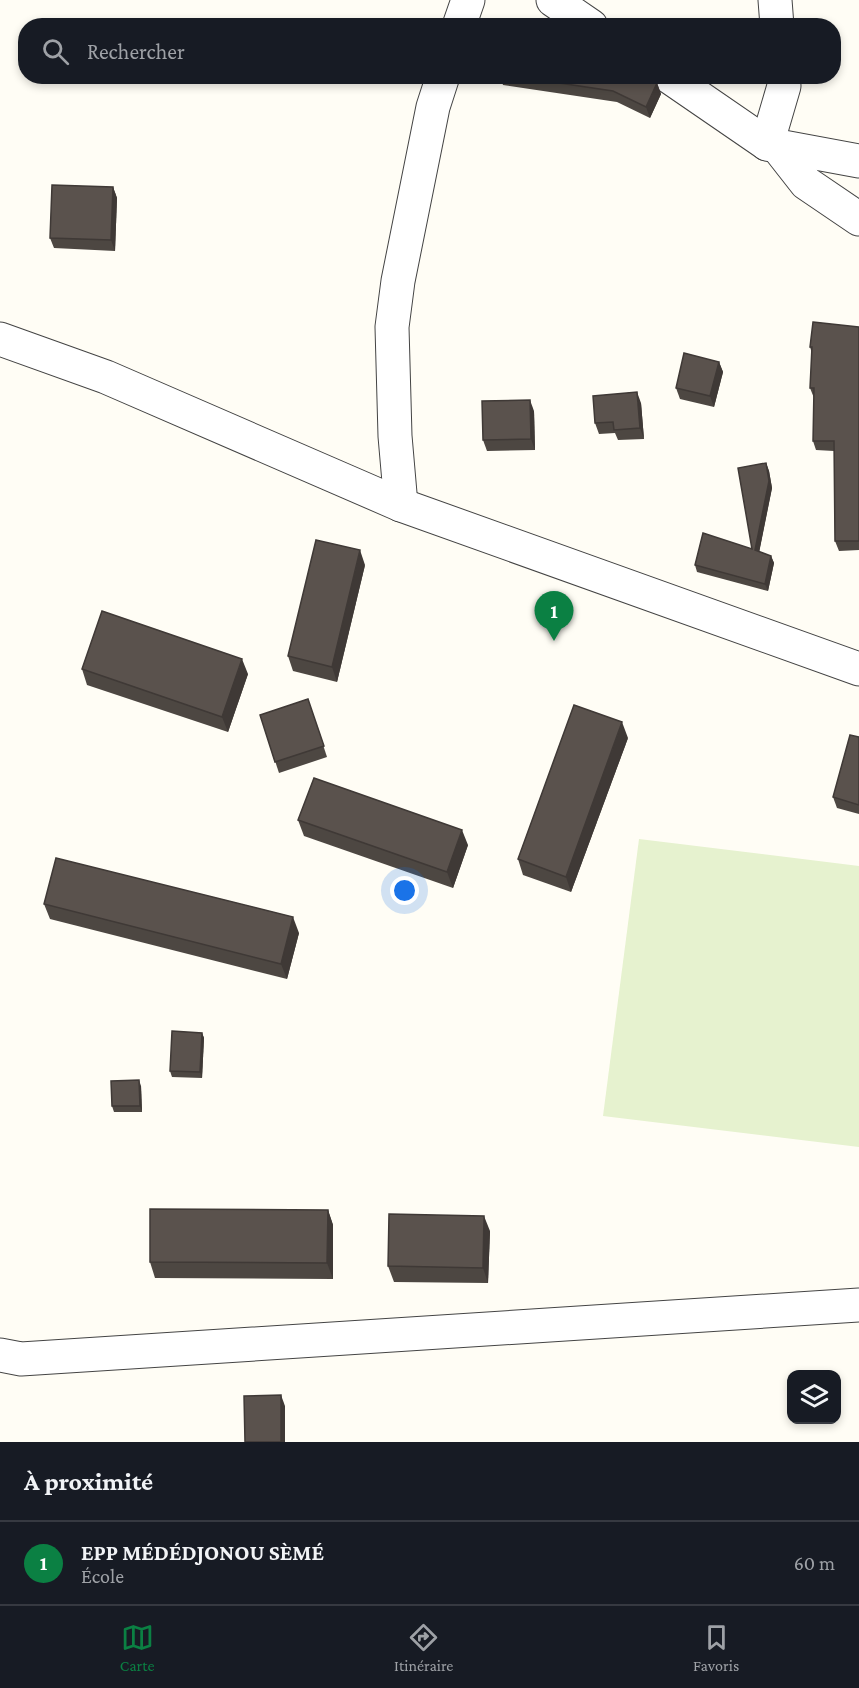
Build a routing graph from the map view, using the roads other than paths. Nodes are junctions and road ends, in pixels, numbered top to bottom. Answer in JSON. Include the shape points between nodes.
{"nodes":[{"id":1,"x":553,"y":0,"type":"edge"},
{"id":2,"x":775,"y":0,"type":"edge"},
{"id":3,"x":579,"y":18,"type":"edge"},
{"id":4,"x":776,"y":18,"type":"edge"},
{"id":5,"x":440,"y":84,"type":"edge"},
{"id":6,"x":680,"y":84,"type":"edge"},
{"id":7,"x":784,"y":84,"type":"edge"},
{"id":8,"x":772,"y":145,"type":"junction"},
{"id":9,"x":859,"y":161,"type":"edge"},
{"id":10,"x":859,"y":219,"type":"edge"},
{"id":11,"x":0,"y":339,"type":"edge"},
{"id":12,"x":400,"y":505,"type":"junction"},
{"id":13,"x":859,"y":669,"type":"edge"},
{"id":14,"x":859,"y":1305,"type":"edge"},
{"id":15,"x":7,"y":1363,"type":"edge"}],
"edges":[{"from":1,"to":3,"type":"street"},
{"from":2,"to":4,"type":"street"},
{"from":5,"to":12,"type":"street","via":[[398,280],[392,327]]},
{"from":6,"to":8,"type":"street"},
{"from":7,"to":8,"type":"street"},
{"from":8,"to":9,"type":"street"},
{"from":8,"to":10,"type":"street","via":[[806,183]]},
{"from":11,"to":12,"type":"street","via":[[106,377]]},
{"from":12,"to":13,"type":"street"},
{"from":14,"to":15,"type":"street"}]}
